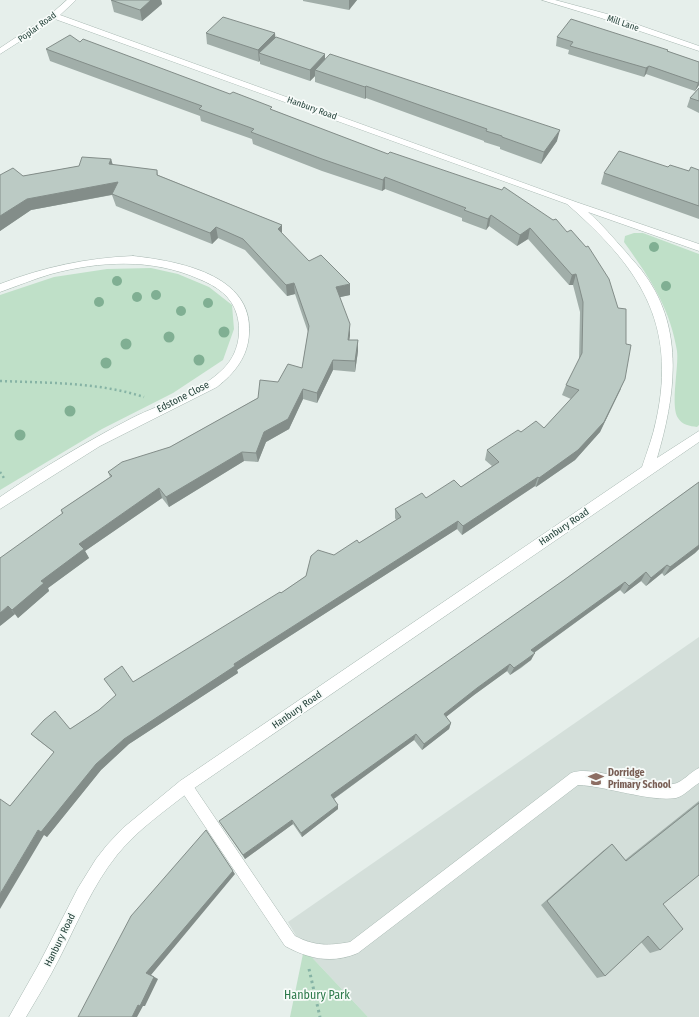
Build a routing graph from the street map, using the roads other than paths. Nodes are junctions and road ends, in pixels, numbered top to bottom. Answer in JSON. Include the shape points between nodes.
{"nodes":[{"id":1,"x":72,"y":0,"type":"edge"},
{"id":2,"x":546,"y":0,"type":"edge"},
{"id":3,"x":54,"y":16,"type":"junction"},
{"id":4,"x":699,"y":49,"type":"edge"},
{"id":5,"x":0,"y":52,"type":"edge"},
{"id":6,"x":570,"y":202,"type":"junction"},
{"id":7,"x":699,"y":248,"type":"edge"},
{"id":8,"x":0,"y":288,"type":"edge"},
{"id":9,"x":699,"y":436,"type":"edge"},
{"id":10,"x":648,"y":470,"type":"junction"},
{"id":11,"x":0,"y":504,"type":"edge"},
{"id":12,"x":699,"y":775,"type":"edge"},
{"id":13,"x":185,"y":786,"type":"junction"},
{"id":14,"x":17,"y":1017,"type":"edge"}],
"edges":[{"from":1,"to":3,"type":"street","name":"Poplar Road"},
{"from":2,"to":4,"type":"street","name":"Mill Lane","via":[[604,16]]},
{"from":3,"to":5,"type":"street","name":"Poplar Road"},
{"from":3,"to":6,"type":"street","name":"Hanbury Road"},
{"from":6,"to":7,"type":"street","name":"Hanbury Road"},
{"from":6,"to":10,"type":"street","name":"Hanbury Road","via":[[598,226],[642,278],[654,300],[664,328],[668,358],[667,389],[662,421]]},
{"from":8,"to":11,"type":"street","name":"Edstone Close","via":[[22,278],[83,264],[112,260],[147,261],[200,274],[228,289],[242,310],[246,329],[242,349],[230,370],[206,388],[89,447],[27,483]]},
{"from":9,"to":10,"type":"street","name":"Hanbury Road"},
{"from":10,"to":13,"type":"street","name":"Hanbury Road"},
{"from":12,"to":13,"type":"lane","via":[[676,791],[656,791],[576,778],[353,948],[327,954],[304,949],[290,941]]},
{"from":13,"to":14,"type":"street","name":"Hanbury Road","via":[[159,806],[113,849],[82,896],[45,970]]}]}
